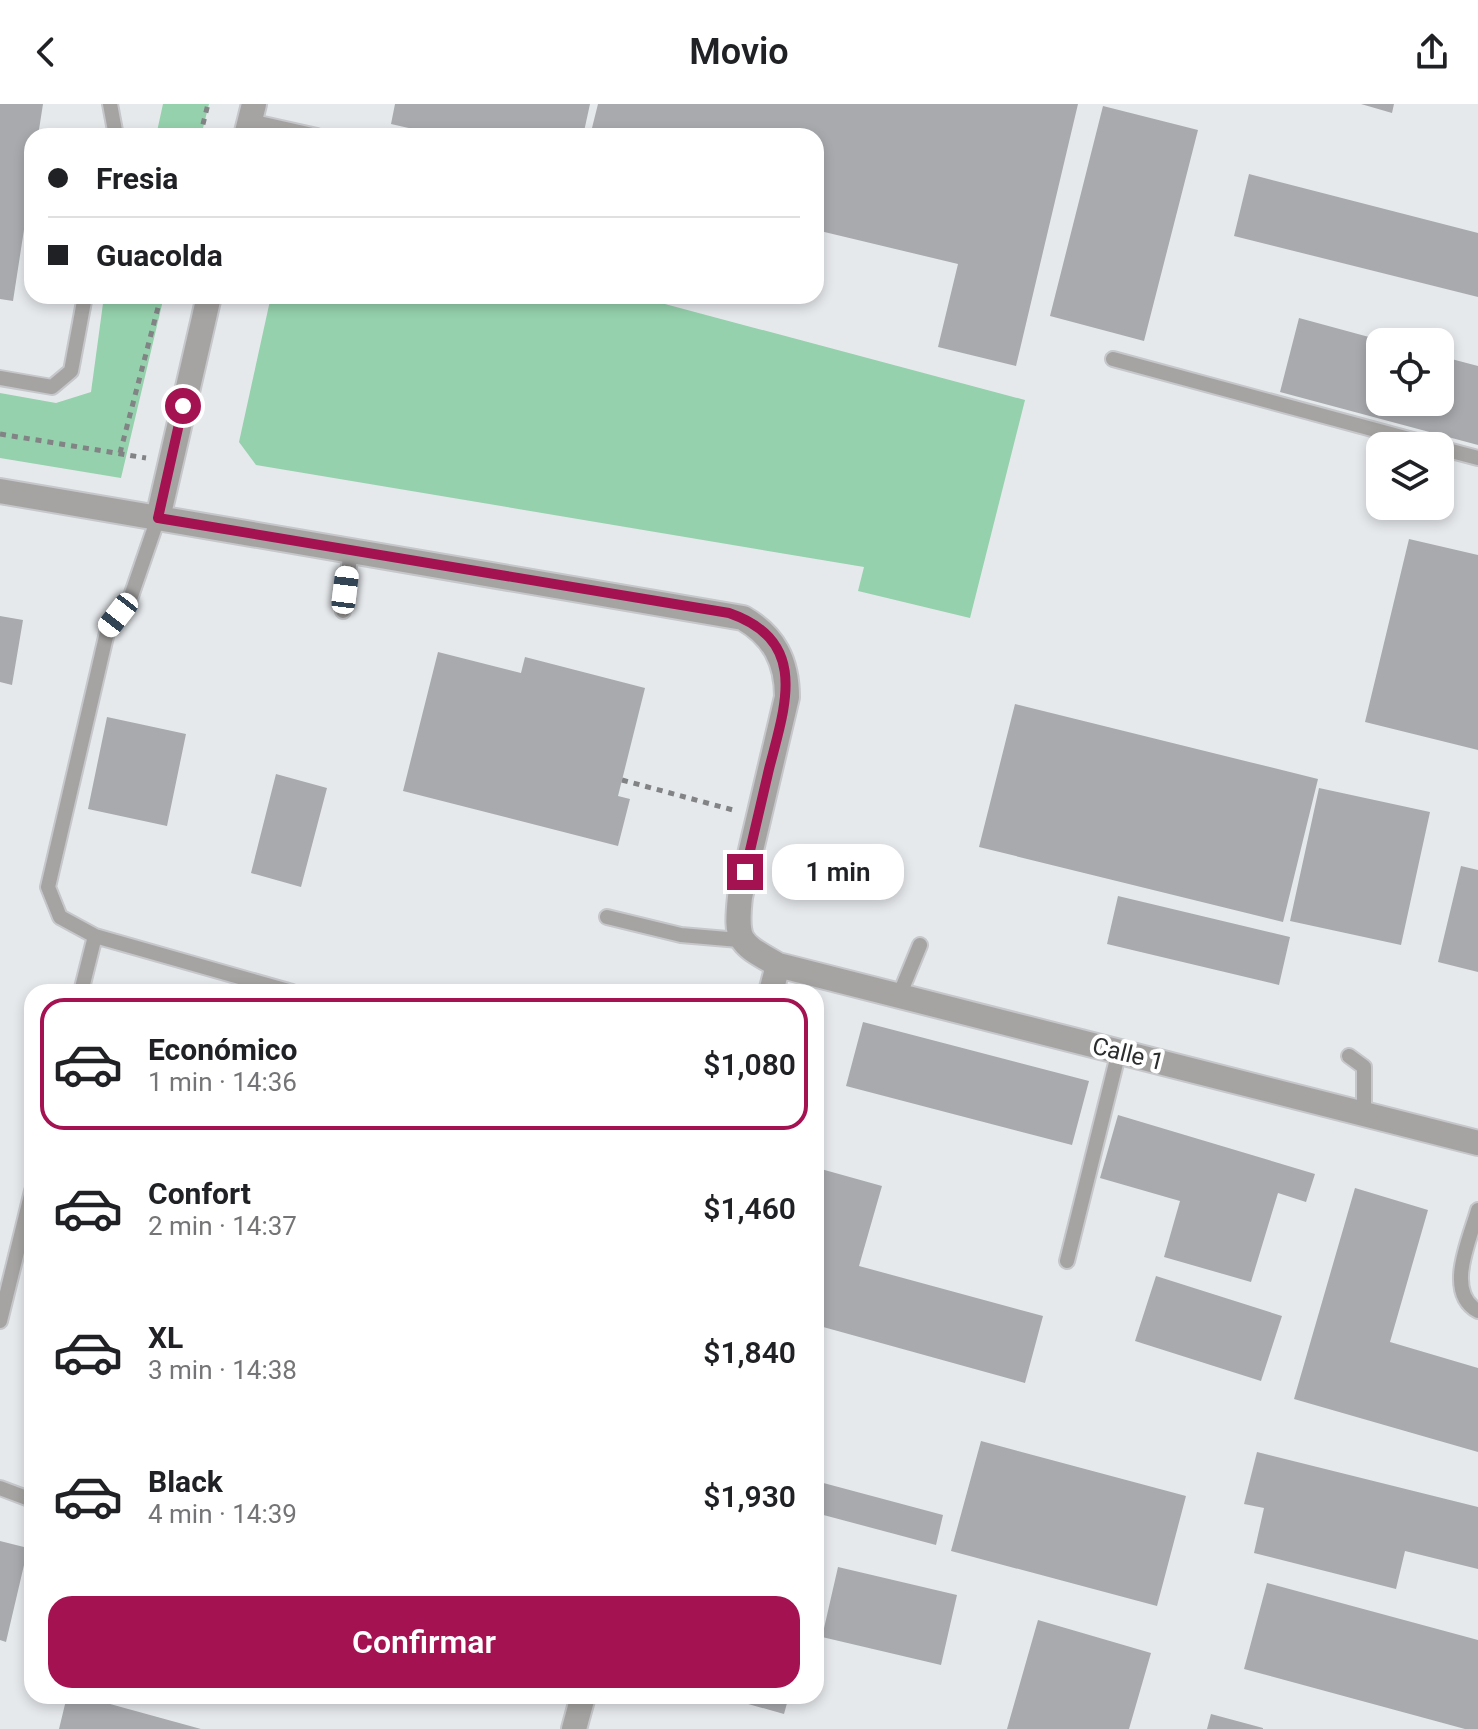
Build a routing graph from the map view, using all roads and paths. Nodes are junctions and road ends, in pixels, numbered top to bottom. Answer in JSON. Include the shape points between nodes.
{"nodes":[{"id":1,"x":110,"y":104,"type":"edge"},
{"id":2,"x":208,"y":104,"type":"edge"},
{"id":3,"x":250,"y":120,"type":"edge"},
{"id":4,"x":114,"y":128,"type":"edge"},
{"id":5,"x":202,"y":128,"type":"edge"},
{"id":6,"x":284,"y":128,"type":"edge"},
{"id":7,"x":84,"y":304,"type":"edge"},
{"id":8,"x":159,"y":304,"type":"edge"},
{"id":9,"x":207,"y":304,"type":"edge"},
{"id":10,"x":1113,"y":359,"type":"dead end"},
{"id":11,"x":0,"y":378,"type":"edge"},
{"id":12,"x":1382,"y":432,"type":"edge"},
{"id":13,"x":0,"y":434,"type":"edge"},
{"id":14,"x":1454,"y":452,"type":"edge"},
{"id":15,"x":120,"y":453,"type":"junction"},
{"id":16,"x":1478,"y":458,"type":"edge"},
{"id":17,"x":170,"y":462,"type":"junction"},
{"id":18,"x":0,"y":491,"type":"edge"},
{"id":19,"x":158,"y":518,"type":"junction"},
{"id":20,"x":351,"y":550,"type":"junction"},
{"id":21,"x":343,"y":611,"type":"dead end"},
{"id":22,"x":622,"y":780,"type":"dead end"},
{"id":23,"x":757,"y":817,"type":"junction"},
{"id":24,"x":607,"y":917,"type":"dead end"},
{"id":25,"x":95,"y":936,"type":"junction"},
{"id":26,"x":739,"y":940,"type":"junction"},
{"id":27,"x":920,"y":945,"type":"dead end"},
{"id":28,"x":778,"y":965,"type":"junction"},
{"id":29,"x":83,"y":984,"type":"edge"},
{"id":30,"x":264,"y":984,"type":"edge"},
{"id":31,"x":773,"y":984,"type":"edge"},
{"id":32,"x":899,"y":996,"type":"junction"},
{"id":33,"x":1119,"y":1051,"type":"junction"},
{"id":34,"x":1349,"y":1056,"type":"dead end"},
{"id":35,"x":1364,"y":1114,"type":"junction"},
{"id":36,"x":1478,"y":1143,"type":"edge"},
{"id":37,"x":1478,"y":1210,"type":"edge"},
{"id":38,"x":24,"y":1224,"type":"edge"},
{"id":39,"x":1067,"y":1261,"type":"dead end"},
{"id":40,"x":1478,"y":1311,"type":"edge"},
{"id":41,"x":0,"y":1321,"type":"edge"},
{"id":42,"x":0,"y":1488,"type":"edge"},
{"id":43,"x":24,"y":1497,"type":"edge"},
{"id":44,"x":581,"y":1704,"type":"edge"},
{"id":45,"x":574,"y":1729,"type":"edge"}],
"edges":[{"from":1,"to":4,"type":"lane"},
{"from":2,"to":5,"type":"path"},
{"from":3,"to":6,"type":"lane"},
{"from":7,"to":11,"type":"lane","via":[[71,371],[52,387]]},
{"from":8,"to":15,"type":"path"},
{"from":9,"to":17,"type":"street"},
{"from":10,"to":12,"type":"lane"},
{"from":13,"to":15,"type":"path"},
{"from":14,"to":16,"type":"lane"},
{"from":15,"to":17,"type":"path"},
{"from":17,"to":19,"type":"street"},
{"from":18,"to":19,"type":"street"},
{"from":19,"to":20,"type":"street"},
{"from":19,"to":25,"type":"lane","via":[[129,602],[108,628],[48,887],[60,917]]},
{"from":20,"to":21,"type":"lane"},
{"from":20,"to":23,"type":"street","via":[[729,613],[756,625],[776,647],[787,680]]},
{"from":22,"to":23,"type":"path"},
{"from":23,"to":26,"type":"street","via":[[740,897]]},
{"from":24,"to":26,"type":"lane","via":[[681,935]]},
{"from":25,"to":29,"type":"lane"},
{"from":25,"to":30,"type":"lane"},
{"from":26,"to":28,"type":"street","name":"Calle 1"},
{"from":27,"to":32,"type":"lane"},
{"from":28,"to":31,"type":"street"},
{"from":28,"to":32,"type":"street","name":"Calle 1"},
{"from":32,"to":33,"type":"street","name":"Calle 1"},
{"from":33,"to":35,"type":"street","name":"Calle 1"},
{"from":33,"to":39,"type":"lane"},
{"from":34,"to":35,"type":"lane","via":[[1364,1067]]},
{"from":35,"to":36,"type":"street","name":"Calle 1"},
{"from":37,"to":40,"type":"lane","via":[[1460,1275],[1462,1294]]},
{"from":38,"to":41,"type":"lane"},
{"from":42,"to":43,"type":"lane"},
{"from":44,"to":45,"type":"street"}]}
